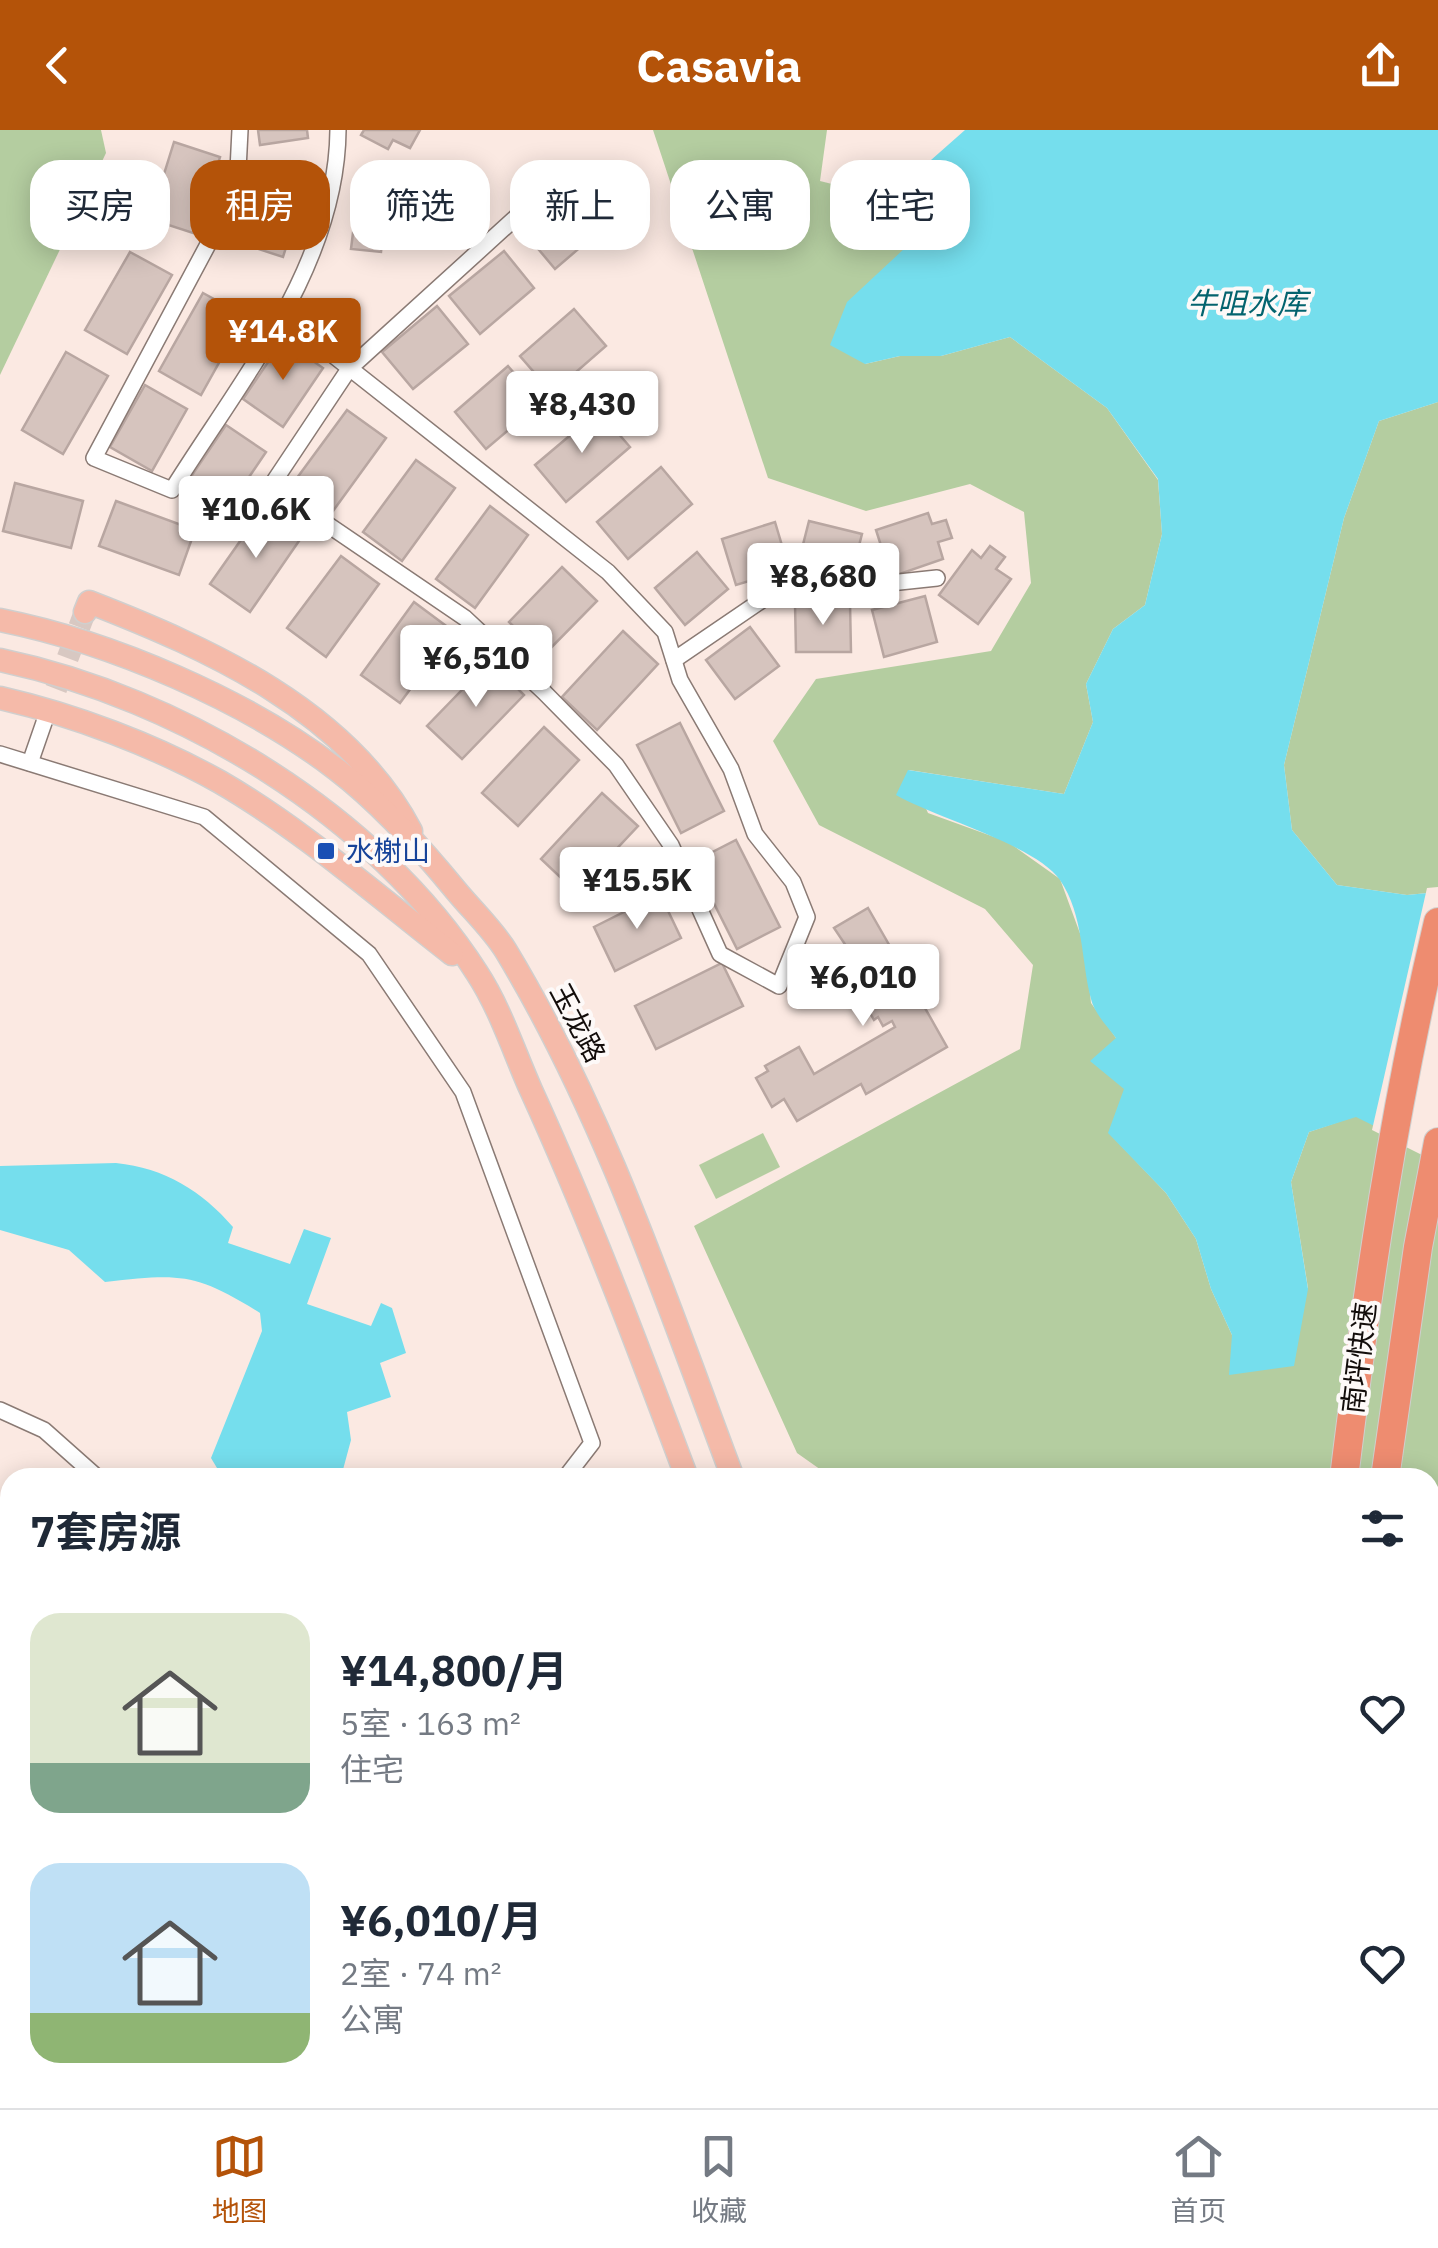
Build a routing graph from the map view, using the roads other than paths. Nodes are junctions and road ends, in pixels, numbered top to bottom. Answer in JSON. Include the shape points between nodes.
{"nodes":[{"id":1,"x":240,"y":130,"type":"edge"},
{"id":2,"x":338,"y":130,"type":"edge"},
{"id":3,"x":510,"y":223,"type":"edge"},
{"id":4,"x":282,"y":314,"type":"junction"},
{"id":5,"x":349,"y":369,"type":"junction"},
{"id":6,"x":937,"y":578,"type":"dead end"},
{"id":7,"x":85,"y":612,"type":"dead end"},
{"id":8,"x":0,"y":620,"type":"edge"},
{"id":9,"x":0,"y":660,"type":"edge"},
{"id":10,"x":674,"y":660,"type":"junction"},
{"id":11,"x":0,"y":698,"type":"edge"},
{"id":12,"x":52,"y":700,"type":"junction"},
{"id":13,"x":0,"y":754,"type":"edge"},
{"id":14,"x":30,"y":763,"type":"junction"},
{"id":15,"x":420,"y":847,"type":"junction"},
{"id":16,"x":1438,"y":922,"type":"edge"},
{"id":17,"x":478,"y":975,"type":"junction"},
{"id":18,"x":1438,"y":1142,"type":"edge"},
{"id":19,"x":0,"y":1410,"type":"edge"},
{"id":20,"x":87,"y":1468,"type":"edge"},
{"id":21,"x":573,"y":1468,"type":"edge"},
{"id":22,"x":683,"y":1468,"type":"edge"},
{"id":23,"x":729,"y":1468,"type":"edge"},
{"id":24,"x":1345,"y":1468,"type":"edge"},
{"id":25,"x":1386,"y":1468,"type":"edge"}],
"edges":[{"from":1,"to":4,"type":"street","via":[[234,189],[220,224],[94,458],[172,490]]},
{"from":2,"to":4,"type":"street","via":[[320,231]]},
{"from":3,"to":5,"type":"street"},
{"from":4,"to":5,"type":"street"},
{"from":5,"to":10,"type":"street","via":[[608,572],[665,632]]},
{"from":5,"to":10,"type":"street","via":[[271,486],[465,618],[556,704],[616,765],[671,844],[720,954],[779,986],[806,917],[793,882],[754,834],[731,769]]},
{"from":6,"to":10,"type":"street","via":[[768,596]]},
{"from":7,"to":15,"type":"main road","via":[[89,602],[180,640],[338,737],[388,792]]},
{"from":8,"to":15,"type":"main road","name":"玉龙路","via":[[135,662],[235,706],[337,769]]},
{"from":9,"to":17,"type":"main road","via":[[152,708],[265,768],[392,873]]},
{"from":11,"to":12,"type":"main road"},
{"from":12,"to":14,"type":"street"},
{"from":12,"to":17,"type":"main road","via":[[220,782]]},
{"from":13,"to":14,"type":"street"},
{"from":14,"to":21,"type":"street","via":[[204,818],[369,954],[463,1092],[592,1444]]},
{"from":15,"to":23,"type":"main road","name":"玉龙路","via":[[504,948],[579,1089]]},
{"from":16,"to":24,"type":"highway","name":"南坪快速","via":[[1374,1240]]},
{"from":17,"to":22,"type":"main road","via":[[607,1266]]},
{"from":18,"to":25,"type":"highway","name":"南坪快速"},
{"from":19,"to":20,"type":"street","via":[[44,1430]]}]}
